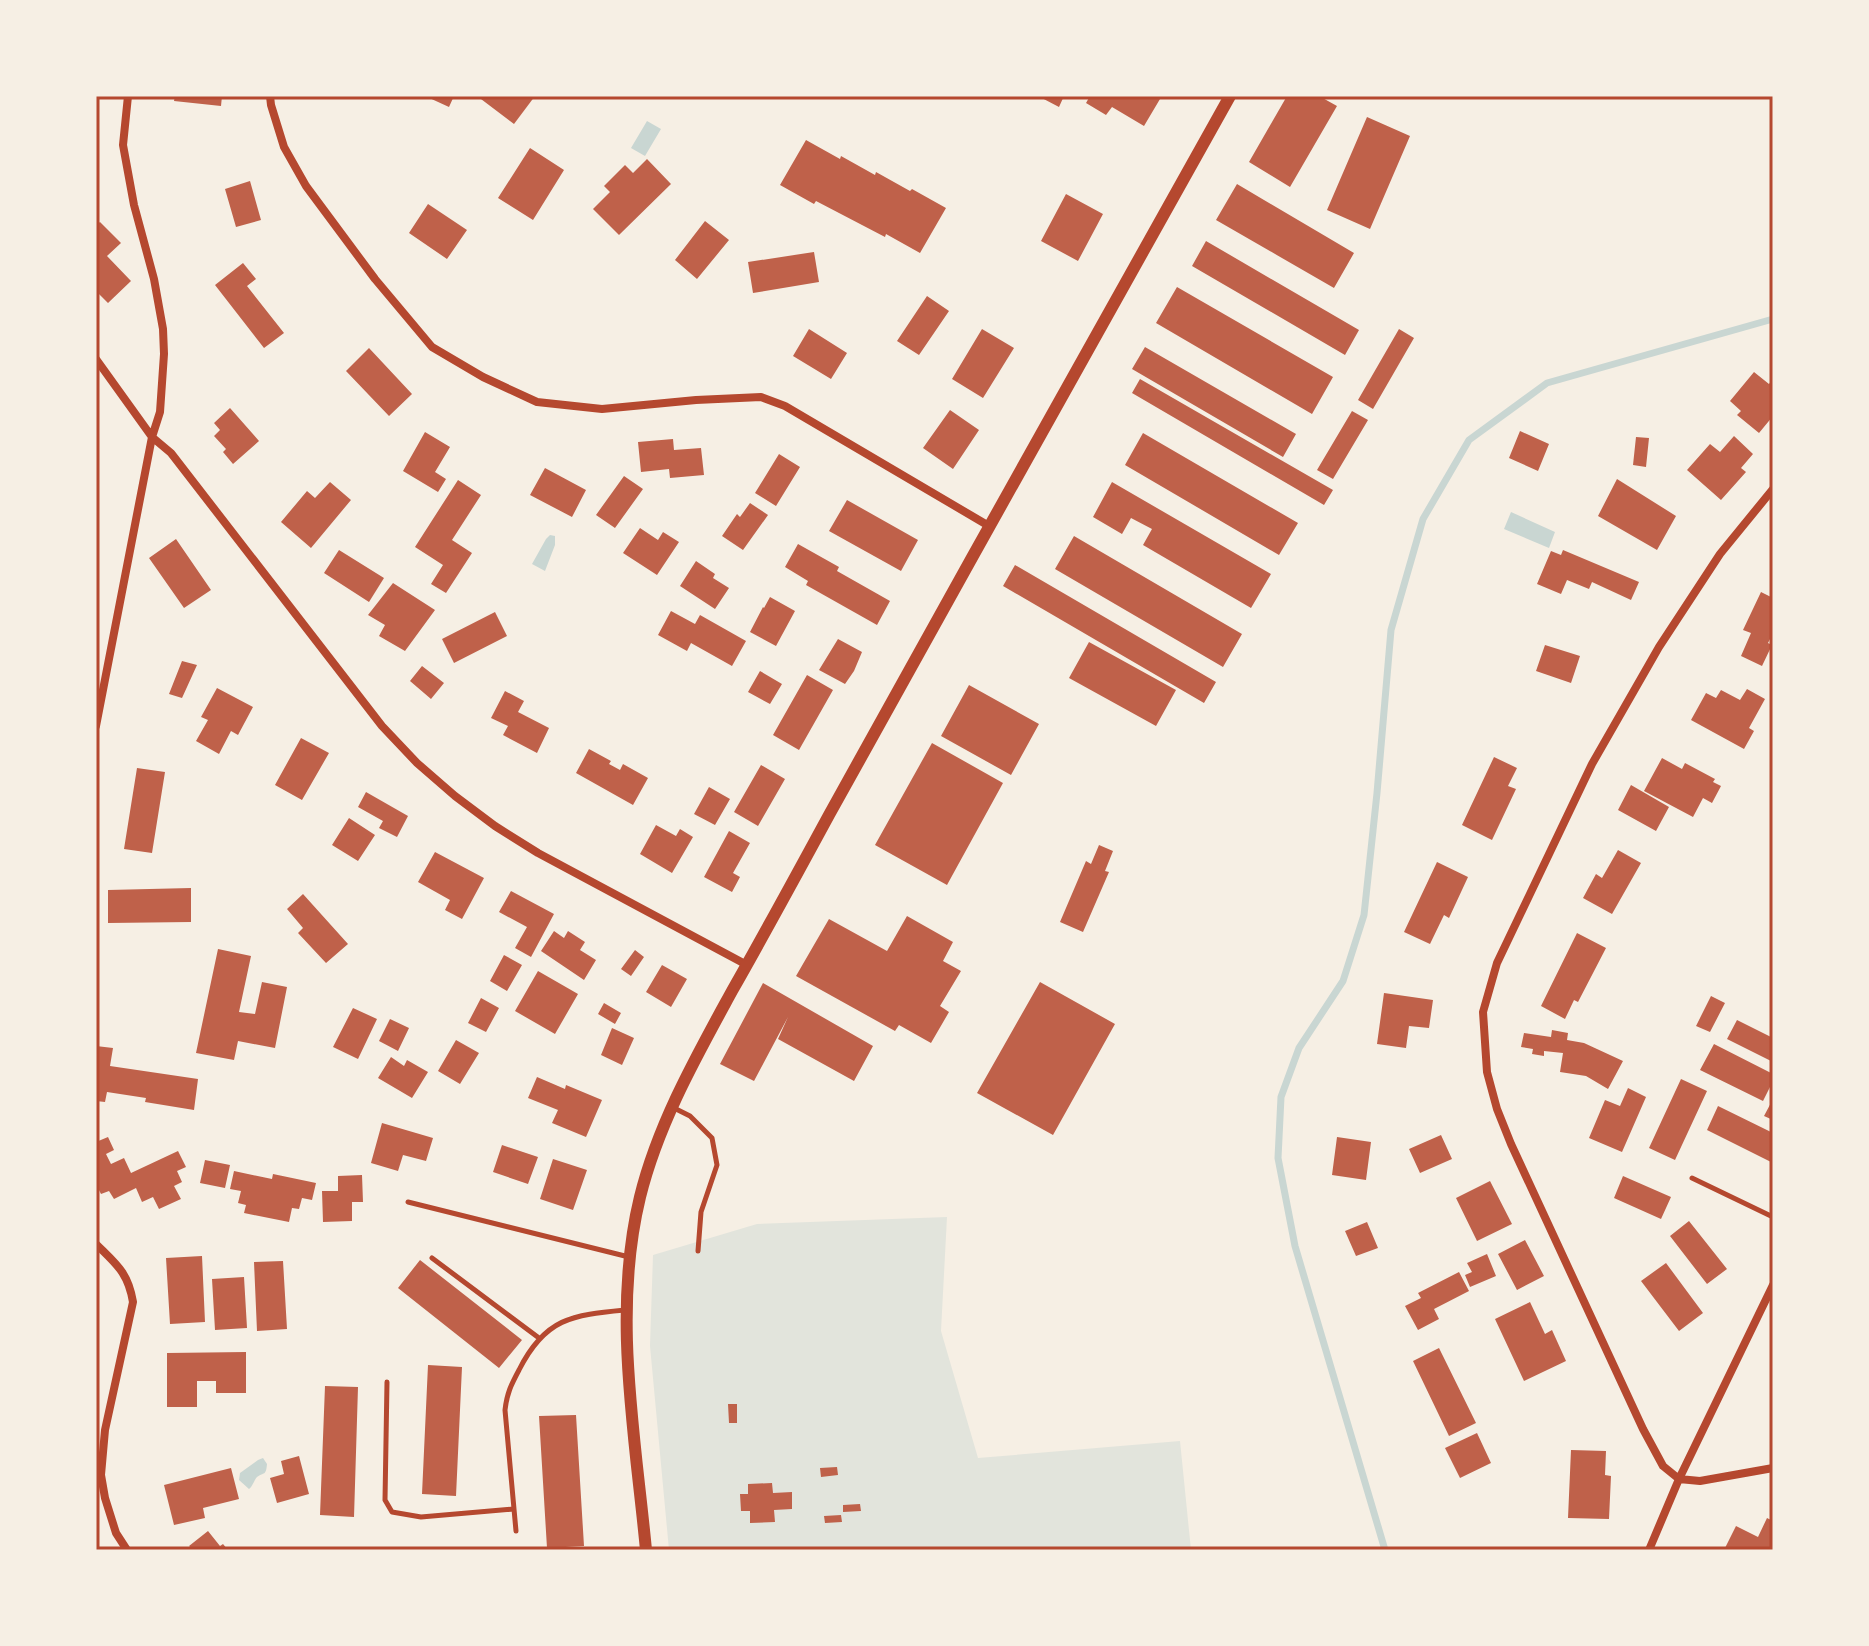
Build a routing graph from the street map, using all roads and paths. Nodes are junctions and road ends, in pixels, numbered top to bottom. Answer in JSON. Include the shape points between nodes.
{"nodes":[{"id":1,"x":128,"y":96,"type":"edge"},
{"id":2,"x":270,"y":96,"type":"edge"},
{"id":3,"x":1230,"y":96,"type":"edge"},
{"id":4,"x":96,"y":359,"type":"edge"},
{"id":5,"x":152,"y":437,"type":"junction"},
{"id":6,"x":1773,"y":489,"type":"edge"},
{"id":7,"x":989,"y":526,"type":"junction"},
{"id":8,"x":96,"y":726,"type":"edge"},
{"id":9,"x":747,"y":965,"type":"junction"},
{"id":10,"x":672,"y":1107,"type":"junction"},
{"id":11,"x":1692,"y":1178,"type":"dead end"},
{"id":12,"x":408,"y":1202,"type":"dead end"},
{"id":13,"x":1773,"y":1217,"type":"edge"},
{"id":14,"x":96,"y":1244,"type":"edge"},
{"id":15,"x":698,"y":1251,"type":"dead end"},
{"id":16,"x":630,"y":1257,"type":"junction"},
{"id":17,"x":432,"y":1258,"type":"dead end"},
{"id":18,"x":1773,"y":1285,"type":"edge"},
{"id":19,"x":626,"y":1310,"type":"junction"},
{"id":20,"x":539,"y":1338,"type":"junction"},
{"id":21,"x":387,"y":1382,"type":"dead end"},
{"id":22,"x":1773,"y":1468,"type":"edge"},
{"id":23,"x":1679,"y":1479,"type":"junction"},
{"id":24,"x":514,"y":1509,"type":"junction"},
{"id":25,"x":516,"y":1531,"type":"dead end"},
{"id":26,"x":127,"y":1550,"type":"edge"},
{"id":27,"x":646,"y":1550,"type":"edge"},
{"id":28,"x":1649,"y":1550,"type":"edge"}],
"edges":[{"from":1,"to":5,"type":"street","via":[[123,145],[163,329],[160,412]]},
{"from":2,"to":7,"type":"street","via":[[284,147],[306,186],[432,347],[537,402],[602,409],[761,397]]},
{"from":3,"to":7,"type":"street"},
{"from":4,"to":5,"type":"street"},
{"from":5,"to":8,"type":"street"},
{"from":5,"to":9,"type":"street","via":[[171,453],[382,726],[417,763],[516,839]]},
{"from":6,"to":23,"type":"street","via":[[1720,554],[1592,764],[1497,963],[1483,1012],[1487,1072],[1511,1144],[1643,1429],[1663,1466]]},
{"from":7,"to":9,"type":"street"},
{"from":9,"to":10,"type":"street"},
{"from":10,"to":15,"type":"lane","via":[[712,1138],[717,1165],[701,1212]]},
{"from":10,"to":16,"type":"street","via":[[640,1196]]},
{"from":11,"to":13,"type":"lane"},
{"from":12,"to":16,"type":"lane"},
{"from":14,"to":26,"type":"street","via":[[121,1269],[133,1302],[105,1430],[101,1475],[116,1533]]},
{"from":16,"to":19,"type":"street"},
{"from":17,"to":20,"type":"lane"},
{"from":18,"to":23,"type":"street"},
{"from":19,"to":20,"type":"lane","via":[[585,1314],[551,1327]]},
{"from":19,"to":27,"type":"street"},
{"from":20,"to":24,"type":"lane","via":[[507,1393]]},
{"from":21,"to":24,"type":"lane","via":[[385,1500],[392,1512],[421,1517]]},
{"from":22,"to":23,"type":"street","via":[[1700,1481]]},
{"from":23,"to":28,"type":"street"},
{"from":24,"to":25,"type":"lane"}]}
